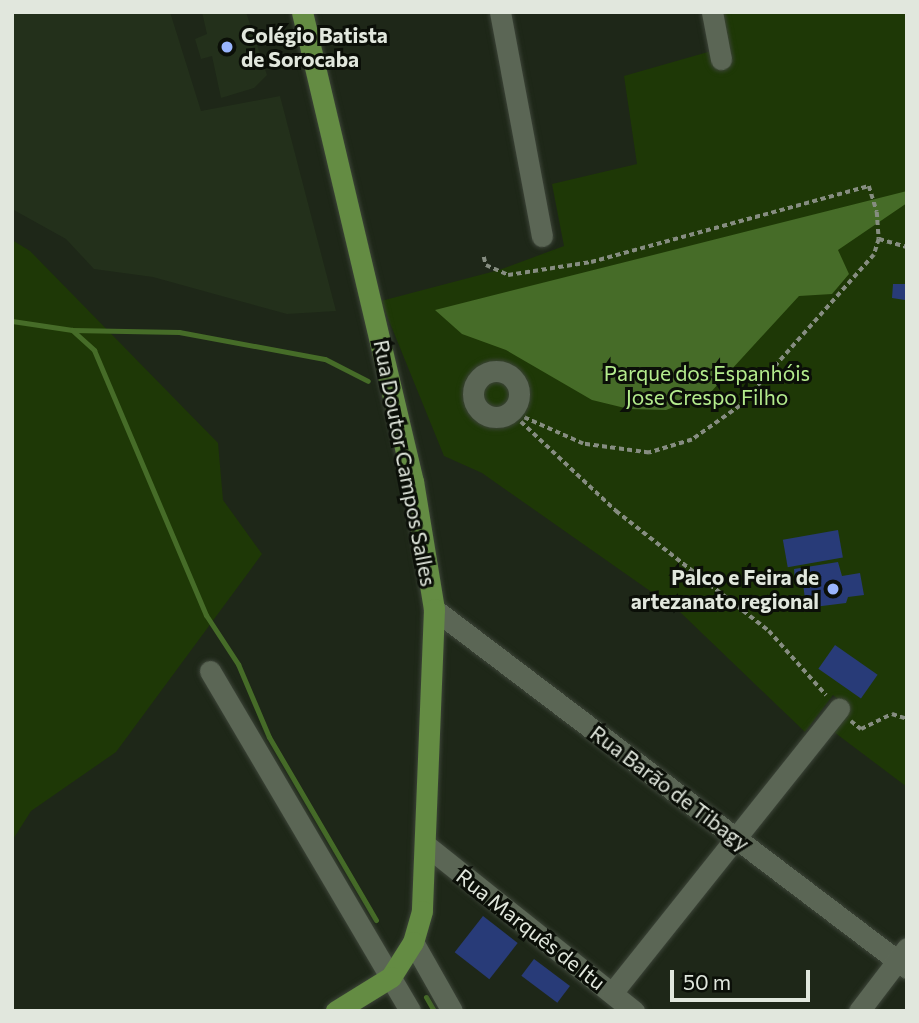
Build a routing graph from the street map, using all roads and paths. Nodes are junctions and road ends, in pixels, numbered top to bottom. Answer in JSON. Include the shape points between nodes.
{"nodes":[{"id":1,"x":302,"y":12,"type":"edge"},
{"id":2,"x":500,"y":12,"type":"edge"},
{"id":3,"x":712,"y":12,"type":"edge"},
{"id":4,"x":722,"y":59,"type":"dead end"},
{"id":5,"x":542,"y":236,"type":"dead end"},
{"id":6,"x":879,"y":239,"type":"junction"},
{"id":7,"x":907,"y":247,"type":"edge"},
{"id":8,"x":484,"y":257,"type":"dead end"},
{"id":9,"x":433,"y":609,"type":"junction"},
{"id":10,"x":210,"y":671,"type":"dead end"},
{"id":11,"x":839,"y":709,"type":"junction"},
{"id":12,"x":907,"y":719,"type":"edge"},
{"id":13,"x":736,"y":838,"type":"junction"},
{"id":14,"x":427,"y":846,"type":"junction"},
{"id":15,"x":413,"y":942,"type":"junction"},
{"id":16,"x":903,"y":959,"type":"edge"},
{"id":17,"x":391,"y":977,"type":"junction"},
{"id":18,"x":612,"y":993,"type":"junction"},
{"id":19,"x":336,"y":1011,"type":"edge"},
{"id":20,"x":410,"y":1011,"type":"edge"},
{"id":21,"x":452,"y":1011,"type":"edge"},
{"id":22,"x":634,"y":1011,"type":"edge"},
{"id":23,"x":859,"y":1011,"type":"edge"}],
"edges":[{"from":1,"to":9,"type":"main road","name":"Rua Doutor Campos Salles","via":[[413,481]]},
{"from":2,"to":5,"type":"street"},
{"from":3,"to":4,"type":"street"},
{"from":6,"to":7,"type":"path"},
{"from":6,"to":8,"type":"path","via":[[869,186],[591,262],[508,275],[486,265]]},
{"from":6,"to":11,"type":"path","via":[[874,255],[779,366],[740,406],[692,440],[649,453],[583,444],[511,412],[616,511],[769,631]]},
{"from":9,"to":13,"type":"street","name":"Rua Barão de Tibagy"},
{"from":9,"to":14,"type":"main road","name":"Rua Doutor Campos Salles"},
{"from":10,"to":17,"type":"street"},
{"from":11,"to":12,"type":"path","via":[[861,729],[892,714]]},
{"from":11,"to":13,"type":"street"},
{"from":13,"to":16,"type":"street","name":"Rua Barão de Tibagy"},
{"from":13,"to":18,"type":"street"},
{"from":14,"to":15,"type":"main road","name":"Rua Doutor Campos Salles","via":[[422,911]]},
{"from":14,"to":18,"type":"street","name":"Rua Marquês de Itu"},
{"from":15,"to":17,"type":"main road","name":"Rua Doutor Campos Salles"},
{"from":15,"to":21,"type":"street"},
{"from":16,"to":23,"type":"street"},
{"from":17,"to":19,"type":"main road","name":"Rua Doutor Campos Salles"},
{"from":17,"to":20,"type":"street"},
{"from":18,"to":22,"type":"street","name":"Rua Marquês de Itu"}]}
